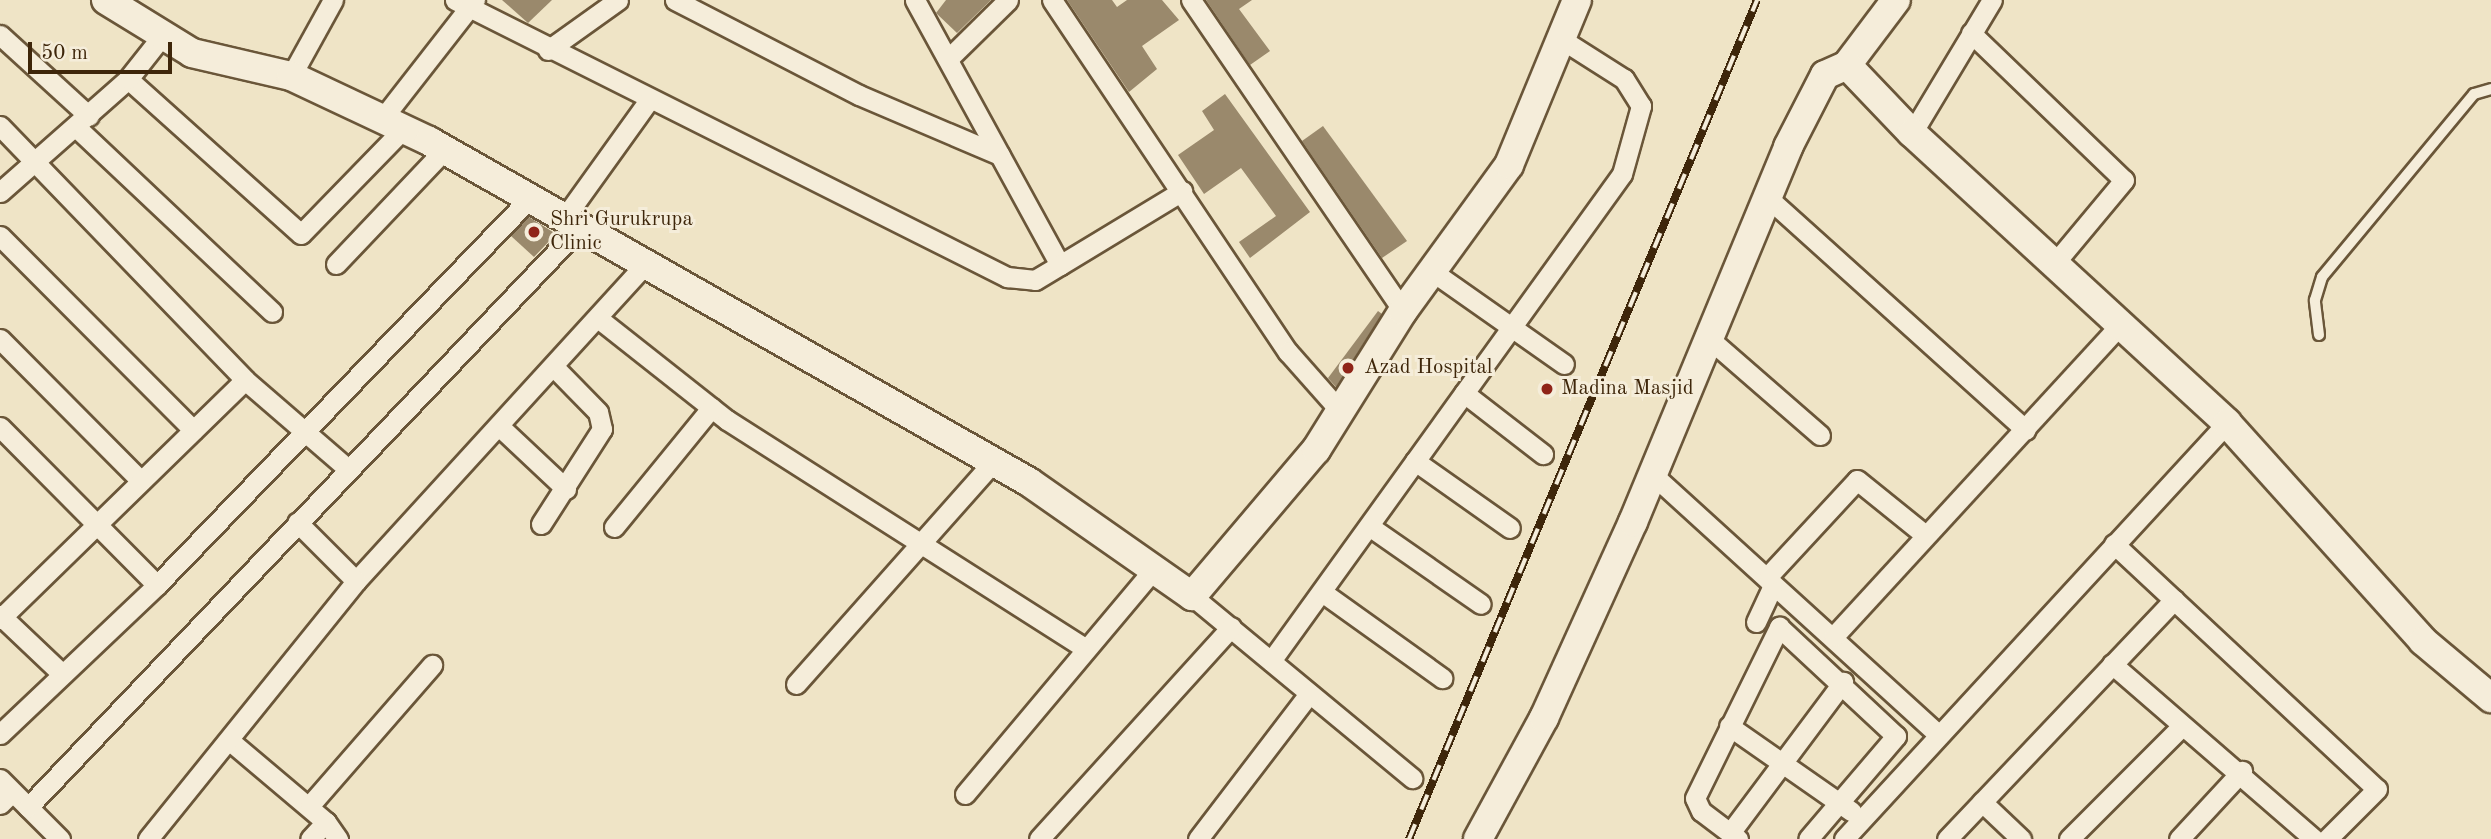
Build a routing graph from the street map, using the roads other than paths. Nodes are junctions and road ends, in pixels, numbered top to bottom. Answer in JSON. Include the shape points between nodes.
{"nodes":[{"id":1,"x":106,"y":0,"type":"edge"},
{"id":2,"x":333,"y":0,"type":"edge"},
{"id":3,"x":618,"y":0,"type":"edge"},
{"id":4,"x":675,"y":0,"type":"edge"},
{"id":5,"x":915,"y":0,"type":"edge"},
{"id":6,"x":1008,"y":0,"type":"edge"},
{"id":7,"x":1052,"y":0,"type":"edge"},
{"id":8,"x":1191,"y":0,"type":"edge"},
{"id":9,"x":1577,"y":0,"type":"edge"},
{"id":10,"x":1896,"y":0,"type":"edge"},
{"id":11,"x":1992,"y":0,"type":"edge"},
{"id":12,"x":466,"y":2,"type":"edge"},
{"id":13,"x":1971,"y":33,"type":"junction"},
{"id":14,"x":0,"y":35,"type":"edge"},
{"id":15,"x":162,"y":36,"type":"junction"},
{"id":16,"x":1561,"y":38,"type":"junction"},
{"id":17,"x":548,"y":50,"type":"junction"},
{"id":18,"x":948,"y":59,"type":"junction"},
{"id":19,"x":1847,"y":65,"type":"junction"},
{"id":20,"x":291,"y":76,"type":"junction"},
{"id":21,"x":128,"y":79,"type":"junction"},
{"id":22,"x":2491,"y":89,"type":"edge"},
{"id":23,"x":649,"y":100,"type":"junction"},
{"id":24,"x":83,"y":122,"type":"junction"},
{"id":25,"x":393,"y":124,"type":"junction"},
{"id":26,"x":0,"y":126,"type":"edge"},
{"id":27,"x":1912,"y":133,"type":"junction"},
{"id":28,"x":444,"y":150,"type":"junction"},
{"id":29,"x":1000,"y":155,"type":"junction"},
{"id":30,"x":34,"y":164,"type":"junction"},
{"id":31,"x":1182,"y":191,"type":"junction"},
{"id":32,"x":0,"y":192,"type":"edge"},
{"id":33,"x":1767,"y":197,"type":"junction"},
{"id":34,"x":529,"y":199,"type":"junction"},
{"id":35,"x":573,"y":222,"type":"junction"},
{"id":36,"x":0,"y":236,"type":"edge"},
{"id":37,"x":646,"y":262,"type":"junction"},
{"id":38,"x":336,"y":264,"type":"dead end"},
{"id":39,"x":2054,"y":264,"type":"junction"},
{"id":40,"x":1060,"y":265,"type":"junction"},
{"id":41,"x":1433,"y":272,"type":"junction"},
{"id":42,"x":1403,"y":311,"type":"junction"},
{"id":43,"x":272,"y":312,"type":"dead end"},
{"id":44,"x":599,"y":319,"type":"junction"},
{"id":45,"x":2120,"y":325,"type":"junction"},
{"id":46,"x":1512,"y":327,"type":"junction"},
{"id":47,"x":2319,"y":335,"type":"dead end"},
{"id":48,"x":1706,"y":337,"type":"junction"},
{"id":49,"x":0,"y":339,"type":"edge"},
{"id":50,"x":1564,"y":364,"type":"dead end"},
{"id":51,"x":554,"y":366,"type":"junction"},
{"id":52,"x":245,"y":380,"type":"junction"},
{"id":53,"x":1464,"y":393,"type":"junction"},
{"id":54,"x":711,"y":408,"type":"junction"},
{"id":55,"x":1341,"y":412,"type":"junction"},
{"id":56,"x":2227,"y":423,"type":"junction"},
{"id":57,"x":499,"y":426,"type":"junction"},
{"id":58,"x":0,"y":427,"type":"edge"},
{"id":59,"x":193,"y":430,"type":"junction"},
{"id":60,"x":2026,"y":430,"type":"junction"},
{"id":61,"x":303,"y":432,"type":"junction"},
{"id":62,"x":1820,"y":435,"type":"dead end"},
{"id":63,"x":1543,"y":454,"type":"dead end"},
{"id":64,"x":994,"y":461,"type":"junction"},
{"id":65,"x":1415,"y":461,"type":"junction"},
{"id":66,"x":348,"y":470,"type":"junction"},
{"id":67,"x":1652,"y":474,"type":"junction"},
{"id":68,"x":141,"y":481,"type":"junction"},
{"id":69,"x":566,"y":489,"type":"junction"},
{"id":70,"x":298,"y":522,"type":"junction"},
{"id":71,"x":541,"y":524,"type":"dead end"},
{"id":72,"x":96,"y":525,"type":"junction"},
{"id":73,"x":1369,"y":526,"type":"junction"},
{"id":74,"x":614,"y":527,"type":"dead end"},
{"id":75,"x":1510,"y":528,"type":"dead end"},
{"id":76,"x":1924,"y":534,"type":"junction"},
{"id":77,"x":926,"y":541,"type":"junction"},
{"id":78,"x":2114,"y":544,"type":"junction"},
{"id":79,"x":1154,"y":569,"type":"junction"},
{"id":80,"x":1769,"y":575,"type":"junction"},
{"id":81,"x":356,"y":581,"type":"junction"},
{"id":82,"x":157,"y":584,"type":"junction"},
{"id":83,"x":1322,"y":592,"type":"junction"},
{"id":84,"x":1192,"y":596,"type":"junction"},
{"id":85,"x":2174,"y":600,"type":"junction"},
{"id":86,"x":1481,"y":604,"type":"dead end"},
{"id":87,"x":1,"y":617,"type":"edge"},
{"id":88,"x":1756,"y":622,"type":"dead end"},
{"id":89,"x":1231,"y":627,"type":"junction"},
{"id":90,"x":1834,"y":636,"type":"junction"},
{"id":91,"x":1086,"y":649,"type":"junction"},
{"id":92,"x":1272,"y":662,"type":"junction"},
{"id":93,"x":2112,"y":664,"type":"junction"},
{"id":94,"x":432,"y":665,"type":"dead end"},
{"id":95,"x":59,"y":671,"type":"junction"},
{"id":96,"x":1442,"y":678,"type":"dead end"},
{"id":97,"x":1843,"y":682,"type":"junction"},
{"id":98,"x":796,"y":684,"type":"dead end"},
{"id":99,"x":1310,"y":694,"type":"junction"},
{"id":100,"x":2491,"y":698,"type":"edge"},
{"id":101,"x":1728,"y":726,"type":"junction"},
{"id":102,"x":2181,"y":727,"type":"junction"},
{"id":103,"x":0,"y":734,"type":"edge"},
{"id":104,"x":1939,"y":734,"type":"junction"},
{"id":105,"x":230,"y":741,"type":"junction"},
{"id":106,"x":1781,"y":762,"type":"junction"},
{"id":107,"x":2242,"y":771,"type":"junction"},
{"id":108,"x":1412,"y":778,"type":"dead end"},
{"id":109,"x":4,"y":792,"type":"edge"},
{"id":110,"x":965,"y":794,"type":"dead end"},
{"id":111,"x":1982,"y":802,"type":"junction"},
{"id":112,"x":1840,"y":804,"type":"junction"},
{"id":113,"x":310,"y":805,"type":"junction"},
{"id":114,"x":28,"y":807,"type":"junction"},
{"id":115,"x":1862,"y":819,"type":"junction"},
{"id":116,"x":326,"y":822,"type":"junction"},
{"id":117,"x":1734,"y":836,"type":"edge"},
{"id":118,"x":60,"y":839,"type":"edge"},
{"id":119,"x":148,"y":839,"type":"edge"},
{"id":120,"x":310,"y":839,"type":"edge"},
{"id":121,"x":338,"y":839,"type":"edge"},
{"id":122,"x":1039,"y":839,"type":"edge"},
{"id":123,"x":1198,"y":839,"type":"edge"},
{"id":124,"x":1478,"y":839,"type":"edge"},
{"id":125,"x":1808,"y":839,"type":"edge"},
{"id":126,"x":1844,"y":839,"type":"edge"},
{"id":127,"x":1947,"y":839,"type":"edge"},
{"id":128,"x":2021,"y":839,"type":"edge"},
{"id":129,"x":2069,"y":839,"type":"edge"},
{"id":130,"x":2179,"y":839,"type":"edge"},
{"id":131,"x":2314,"y":839,"type":"edge"},
{"id":132,"x":2327,"y":839,"type":"edge"}],
"edges":[{"from":1,"to":15,"type":"street"},
{"from":2,"to":20,"type":"street"},
{"from":3,"to":17,"type":"street"},
{"from":4,"to":29,"type":"street","via":[[859,96]]},
{"from":5,"to":18,"type":"street"},
{"from":6,"to":18,"type":"street"},
{"from":7,"to":31,"type":"street"},
{"from":8,"to":42,"type":"street"},
{"from":9,"to":16,"type":"street"},
{"from":10,"to":19,"type":"street"},
{"from":11,"to":13,"type":"street"},
{"from":12,"to":17,"type":"street"},
{"from":12,"to":25,"type":"street"},
{"from":13,"to":27,"type":"street"},
{"from":13,"to":39,"type":"street","via":[[2124,180]]},
{"from":14,"to":24,"type":"street"},
{"from":15,"to":20,"type":"street","via":[[192,53]]},
{"from":15,"to":21,"type":"street"},
{"from":16,"to":41,"type":"street","via":[[1508,165]]},
{"from":16,"to":46,"type":"street","via":[[1624,79],[1642,120],[1622,174]]},
{"from":17,"to":23,"type":"street"},
{"from":18,"to":29,"type":"street"},
{"from":19,"to":27,"type":"street"},
{"from":19,"to":33,"type":"street","via":[[1825,75]]},
{"from":20,"to":25,"type":"street"},
{"from":21,"to":24,"type":"street"},
{"from":21,"to":25,"type":"street","via":[[301,234]]},
{"from":22,"to":47,"type":"lane","via":[[2474,94],[2322,277],[2315,300]]},
{"from":23,"to":35,"type":"street"},
{"from":23,"to":40,"type":"street","via":[[1007,277],[1035,280]]},
{"from":24,"to":30,"type":"street"},
{"from":24,"to":43,"type":"street"},
{"from":25,"to":28,"type":"street"},
{"from":26,"to":30,"type":"street"},
{"from":27,"to":39,"type":"street"},
{"from":28,"to":34,"type":"street"},
{"from":28,"to":38,"type":"street"},
{"from":29,"to":40,"type":"street"},
{"from":30,"to":32,"type":"street"},
{"from":30,"to":52,"type":"street"},
{"from":31,"to":40,"type":"street"},
{"from":31,"to":55,"type":"street","via":[[1288,352]]},
{"from":33,"to":48,"type":"street"},
{"from":33,"to":60,"type":"street"},
{"from":34,"to":35,"type":"street"},
{"from":34,"to":61,"type":"street"},
{"from":35,"to":37,"type":"street"},
{"from":35,"to":66,"type":"street"},
{"from":36,"to":59,"type":"street"},
{"from":37,"to":44,"type":"street"},
{"from":37,"to":64,"type":"street"},
{"from":39,"to":45,"type":"street"},
{"from":41,"to":42,"type":"street"},
{"from":41,"to":46,"type":"street"},
{"from":42,"to":55,"type":"street"},
{"from":44,"to":51,"type":"street"},
{"from":44,"to":54,"type":"street"},
{"from":45,"to":56,"type":"street"},
{"from":45,"to":60,"type":"street"},
{"from":46,"to":50,"type":"street"},
{"from":46,"to":53,"type":"street"},
{"from":48,"to":62,"type":"street"},
{"from":48,"to":67,"type":"street"},
{"from":49,"to":68,"type":"street"},
{"from":51,"to":57,"type":"street"},
{"from":51,"to":69,"type":"street","via":[[602,423],[601,438]]},
{"from":52,"to":59,"type":"street"},
{"from":52,"to":61,"type":"street"},
{"from":53,"to":63,"type":"street"},
{"from":53,"to":65,"type":"street"},
{"from":54,"to":74,"type":"street"},
{"from":54,"to":77,"type":"street"},
{"from":55,"to":84,"type":"street"},
{"from":56,"to":78,"type":"street"},
{"from":56,"to":100,"type":"street","via":[[2423,641]]},
{"from":57,"to":69,"type":"street"},
{"from":57,"to":81,"type":"street"},
{"from":58,"to":72,"type":"street"},
{"from":59,"to":68,"type":"street"},
{"from":60,"to":76,"type":"street"},
{"from":61,"to":66,"type":"street"},
{"from":61,"to":82,"type":"street"},
{"from":64,"to":77,"type":"street"},
{"from":64,"to":79,"type":"street"},
{"from":65,"to":73,"type":"street"},
{"from":65,"to":75,"type":"street"},
{"from":66,"to":70,"type":"street"},
{"from":67,"to":80,"type":"street"},
{"from":67,"to":124,"type":"street","via":[[1544,718]]},
{"from":68,"to":72,"type":"street"},
{"from":69,"to":71,"type":"street"},
{"from":70,"to":81,"type":"street"},
{"from":70,"to":114,"type":"street"},
{"from":72,"to":82,"type":"street"},
{"from":72,"to":87,"type":"street"},
{"from":73,"to":83,"type":"street"},
{"from":73,"to":86,"type":"street"},
{"from":76,"to":80,"type":"street","via":[[1868,482],[1857,480]]},
{"from":76,"to":90,"type":"street"},
{"from":77,"to":91,"type":"street"},
{"from":77,"to":98,"type":"street"},
{"from":78,"to":85,"type":"street"},
{"from":78,"to":104,"type":"street"},
{"from":79,"to":84,"type":"street"},
{"from":79,"to":91,"type":"street"},
{"from":80,"to":88,"type":"street","via":[[1772,587]]},
{"from":80,"to":90,"type":"street"},
{"from":81,"to":105,"type":"street"},
{"from":82,"to":95,"type":"street"},
{"from":83,"to":92,"type":"street"},
{"from":83,"to":96,"type":"street"},
{"from":84,"to":89,"type":"street"},
{"from":85,"to":93,"type":"street"},
{"from":85,"to":132,"type":"street","via":[[2377,789]]},
{"from":87,"to":95,"type":"street"},
{"from":89,"to":92,"type":"street"},
{"from":89,"to":122,"type":"street"},
{"from":90,"to":104,"type":"street"},
{"from":91,"to":110,"type":"street"},
{"from":92,"to":99,"type":"street"},
{"from":93,"to":102,"type":"street"},
{"from":93,"to":111,"type":"street"},
{"from":94,"to":113,"type":"street"},
{"from":95,"to":103,"type":"street"},
{"from":97,"to":101,"type":"street","via":[[1786,630],[1773,629]]},
{"from":97,"to":106,"type":"street"},
{"from":97,"to":112,"type":"street","via":[[1896,736]]},
{"from":99,"to":108,"type":"street"},
{"from":99,"to":123,"type":"street"},
{"from":101,"to":106,"type":"street"},
{"from":101,"to":117,"type":"street","via":[[1695,798]]},
{"from":102,"to":107,"type":"street"},
{"from":102,"to":129,"type":"street"},
{"from":104,"to":115,"type":"street"},
{"from":105,"to":113,"type":"street"},
{"from":105,"to":119,"type":"street"},
{"from":106,"to":112,"type":"street"},
{"from":106,"to":117,"type":"street"},
{"from":107,"to":130,"type":"street"},
{"from":107,"to":131,"type":"street"},
{"from":109,"to":114,"type":"street"},
{"from":111,"to":127,"type":"street"},
{"from":111,"to":128,"type":"street"},
{"from":112,"to":115,"type":"street"},
{"from":112,"to":125,"type":"street"},
{"from":113,"to":116,"type":"street"},
{"from":114,"to":118,"type":"street"},
{"from":115,"to":126,"type":"street"},
{"from":116,"to":120,"type":"street"},
{"from":116,"to":121,"type":"street"}]}
